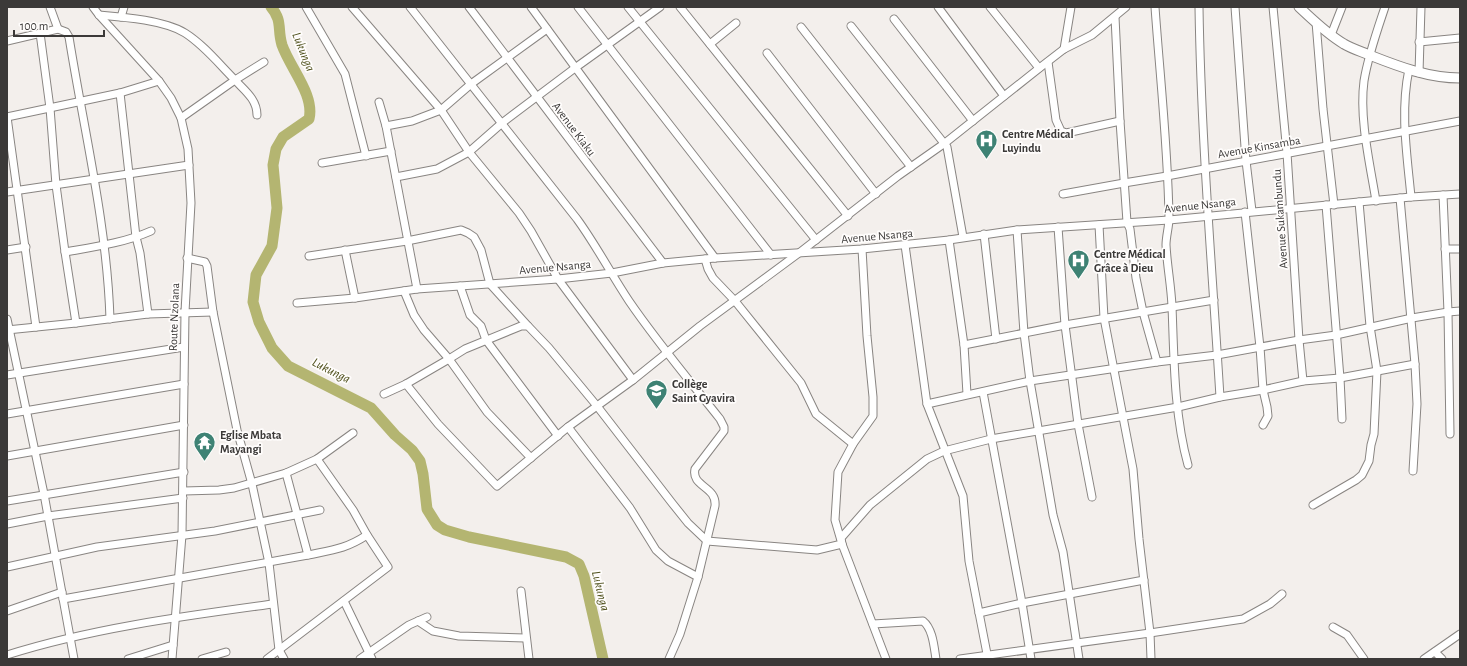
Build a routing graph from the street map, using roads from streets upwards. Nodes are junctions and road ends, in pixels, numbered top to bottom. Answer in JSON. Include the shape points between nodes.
{"nodes":[{"id":1,"x":50,"y":7,"type":"edge"},
{"id":2,"x":93,"y":7,"type":"edge"},
{"id":3,"x":124,"y":7,"type":"edge"},
{"id":4,"x":306,"y":7,"type":"edge"},
{"id":5,"x":352,"y":7,"type":"edge"},
{"id":6,"x":410,"y":7,"type":"edge"},
{"id":7,"x":469,"y":7,"type":"edge"},
{"id":8,"x":531,"y":7,"type":"edge"},
{"id":9,"x":578,"y":7,"type":"edge"},
{"id":10,"x":628,"y":7,"type":"edge"},
{"id":11,"x":660,"y":7,"type":"edge"},
{"id":12,"x":690,"y":7,"type":"edge"},
{"id":13,"x":938,"y":7,"type":"edge"},
{"id":14,"x":990,"y":7,"type":"edge"},
{"id":15,"x":1071,"y":7,"type":"edge"},
{"id":16,"x":1126,"y":7,"type":"edge"},
{"id":17,"x":1155,"y":7,"type":"edge"},
{"id":18,"x":1199,"y":7,"type":"edge"},
{"id":19,"x":1235,"y":7,"type":"edge"},
{"id":20,"x":1273,"y":7,"type":"edge"},
{"id":21,"x":1299,"y":7,"type":"edge"},
{"id":22,"x":1342,"y":7,"type":"edge"},
{"id":23,"x":1385,"y":7,"type":"edge"},
{"id":24,"x":1420,"y":7,"type":"edge"},
{"id":25,"x":682,"y":10,"type":"edge"},
{"id":26,"x":99,"y":15,"type":"junction"},
{"id":27,"x":121,"y":17,"type":"junction"},
{"id":28,"x":1115,"y":17,"type":"junction"},
{"id":29,"x":894,"y":19,"type":"dead end"},
{"id":30,"x":639,"y":22,"type":"junction"},
{"id":31,"x":1316,"y":22,"type":"junction"},
{"id":32,"x":736,"y":23,"type":"dead end"},
{"id":33,"x":851,"y":26,"type":"dead end"},
{"id":34,"x":800,"y":27,"type":"dead end"},
{"id":35,"x":58,"y":29,"type":"junction"},
{"id":36,"x":547,"y":29,"type":"junction"},
{"id":37,"x":40,"y":33,"type":"junction"},
{"id":38,"x":1331,"y":35,"type":"junction"},
{"id":39,"x":1460,"y":38,"type":"edge"},
{"id":40,"x":7,"y":41,"type":"edge"},
{"id":41,"x":1419,"y":42,"type":"junction"},
{"id":42,"x":710,"y":44,"type":"junction"},
{"id":43,"x":608,"y":45,"type":"junction"},
{"id":44,"x":1064,"y":49,"type":"junction"},
{"id":45,"x":767,"y":53,"type":"dead end"},
{"id":46,"x":1370,"y":55,"type":"junction"},
{"id":47,"x":506,"y":58,"type":"junction"},
{"id":48,"x":264,"y":62,"type":"dead end"},
{"id":49,"x":1048,"y":62,"type":"junction"},
{"id":50,"x":575,"y":68,"type":"junction"},
{"id":51,"x":1039,"y":68,"type":"junction"},
{"id":52,"x":1409,"y":69,"type":"junction"},
{"id":53,"x":1419,"y":73,"type":"junction"},
{"id":54,"x":1460,"y":78,"type":"edge"},
{"id":55,"x":235,"y":80,"type":"junction"},
{"id":56,"x":158,"y":81,"type":"junction"},
{"id":57,"x":471,"y":84,"type":"junction"},
{"id":58,"x":120,"y":93,"type":"junction"},
{"id":59,"x":1004,"y":96,"type":"junction"},
{"id":60,"x":537,"y":98,"type":"junction"},
{"id":61,"x":79,"y":102,"type":"junction"},
{"id":62,"x":379,"y":102,"type":"dead end"},
{"id":63,"x":50,"y":108,"type":"junction"},
{"id":64,"x":441,"y":110,"type":"junction"},
{"id":65,"x":257,"y":115,"type":"dead end"},
{"id":66,"x":7,"y":117,"type":"edge"},
{"id":67,"x":181,"y":118,"type":"junction"},
{"id":68,"x":973,"y":121,"type":"junction"},
{"id":69,"x":1120,"y":121,"type":"junction"},
{"id":70,"x":1460,"y":121,"type":"edge"},
{"id":71,"x":502,"y":123,"type":"junction"},
{"id":72,"x":386,"y":126,"type":"junction"},
{"id":73,"x":1404,"y":132,"type":"junction"},
{"id":74,"x":1367,"y":139,"type":"junction"},
{"id":75,"x":945,"y":143,"type":"junction"},
{"id":76,"x":1327,"y":147,"type":"junction"},
{"id":77,"x":391,"y":152,"type":"junction"},
{"id":78,"x":469,"y":152,"type":"junction"},
{"id":79,"x":1287,"y":153,"type":"junction"},
{"id":80,"x":366,"y":156,"type":"junction"},
{"id":81,"x":1246,"y":161,"type":"junction"},
{"id":82,"x":322,"y":163,"type":"dead end"},
{"id":83,"x":190,"y":165,"type":"junction"},
{"id":84,"x":910,"y":167,"type":"junction"},
{"id":85,"x":1206,"y":168,"type":"junction"},
{"id":86,"x":129,"y":173,"type":"junction"},
{"id":87,"x":1167,"y":176,"type":"junction"},
{"id":88,"x":396,"y":177,"type":"junction"},
{"id":89,"x":94,"y":179,"type":"junction"},
{"id":90,"x":1124,"y":183,"type":"junction"},
{"id":91,"x":56,"y":185,"type":"junction"},
{"id":92,"x":17,"y":191,"type":"junction"},
{"id":93,"x":7,"y":192,"type":"edge"},
{"id":94,"x":876,"y":194,"type":"junction"},
{"id":95,"x":1063,"y":194,"type":"dead end"},
{"id":96,"x":1460,"y":194,"type":"edge"},
{"id":97,"x":1443,"y":195,"type":"junction"},
{"id":98,"x":1411,"y":197,"type":"junction"},
{"id":99,"x":1400,"y":198,"type":"junction"},
{"id":100,"x":1376,"y":201,"type":"junction"},
{"id":101,"x":1359,"y":202,"type":"junction"},
{"id":102,"x":1326,"y":205,"type":"junction"},
{"id":103,"x":1334,"y":205,"type":"junction"},
{"id":104,"x":1291,"y":208,"type":"junction"},
{"id":105,"x":1248,"y":212,"type":"junction"},
{"id":106,"x":1208,"y":215,"type":"junction"},
{"id":107,"x":848,"y":216,"type":"junction"},
{"id":108,"x":1169,"y":220,"type":"junction"},
{"id":109,"x":1127,"y":222,"type":"junction"},
{"id":110,"x":1099,"y":225,"type":"junction"},
{"id":111,"x":1058,"y":227,"type":"junction"},
{"id":112,"x":1018,"y":230,"type":"junction"},
{"id":113,"x":151,"y":231,"type":"dead end"},
{"id":114,"x":984,"y":234,"type":"junction"},
{"id":115,"x":136,"y":237,"type":"junction"},
{"id":116,"x":964,"y":237,"type":"junction"},
{"id":117,"x":816,"y":240,"type":"junction"},
{"id":118,"x":949,"y":240,"type":"junction"},
{"id":119,"x":407,"y":241,"type":"junction"},
{"id":120,"x":105,"y":245,"type":"junction"},
{"id":121,"x":905,"y":245,"type":"junction"},
{"id":122,"x":26,"y":247,"type":"junction"},
{"id":123,"x":862,"y":249,"type":"junction"},
{"id":124,"x":1445,"y":249,"type":"junction"},
{"id":125,"x":1460,"y":249,"type":"edge"},
{"id":126,"x":7,"y":250,"type":"edge"},
{"id":127,"x":345,"y":250,"type":"junction"},
{"id":128,"x":65,"y":252,"type":"junction"},
{"id":129,"x":799,"y":253,"type":"junction"},
{"id":130,"x":771,"y":255,"type":"junction"},
{"id":131,"x":308,"y":256,"type":"dead end"},
{"id":132,"x":188,"y":258,"type":"junction"},
{"id":133,"x":715,"y":258,"type":"junction"},
{"id":134,"x":705,"y":259,"type":"junction"},
{"id":135,"x":663,"y":263,"type":"junction"},
{"id":136,"x":612,"y":273,"type":"junction"},
{"id":137,"x":558,"y":280,"type":"junction"},
{"id":138,"x":490,"y":284,"type":"junction"},
{"id":139,"x":460,"y":286,"type":"junction"},
{"id":140,"x":417,"y":289,"type":"junction"},
{"id":141,"x":404,"y":291,"type":"junction"},
{"id":142,"x":355,"y":298,"type":"junction"},
{"id":143,"x":1214,"y":300,"type":"junction"},
{"id":144,"x":735,"y":301,"type":"junction"},
{"id":145,"x":297,"y":303,"type":"dead end"},
{"id":146,"x":1172,"y":307,"type":"junction"},
{"id":147,"x":1460,"y":311,"type":"edge"},
{"id":148,"x":185,"y":312,"type":"junction"},
{"id":149,"x":213,"y":312,"type":"junction"},
{"id":150,"x":1142,"y":312,"type":"junction"},
{"id":151,"x":1448,"y":312,"type":"junction"},
{"id":152,"x":148,"y":314,"type":"junction"},
{"id":153,"x":1104,"y":318,"type":"junction"},
{"id":154,"x":1412,"y":318,"type":"junction"},
{"id":155,"x":7,"y":319,"type":"edge"},
{"id":156,"x":110,"y":319,"type":"junction"},
{"id":157,"x":76,"y":323,"type":"junction"},
{"id":158,"x":1065,"y":325,"type":"junction"},
{"id":159,"x":528,"y":326,"type":"junction"},
{"id":160,"x":1370,"y":326,"type":"junction"},
{"id":161,"x":36,"y":327,"type":"junction"},
{"id":162,"x":8,"y":329,"type":"edge"},
{"id":163,"x":1024,"y":333,"type":"junction"},
{"id":164,"x":1336,"y":335,"type":"junction"},
{"id":165,"x":996,"y":339,"type":"junction"},
{"id":166,"x":486,"y":340,"type":"junction"},
{"id":167,"x":1299,"y":340,"type":"junction"},
{"id":168,"x":964,"y":345,"type":"junction"},
{"id":169,"x":184,"y":347,"type":"junction"},
{"id":170,"x":1260,"y":347,"type":"junction"},
{"id":171,"x":667,"y":353,"type":"junction"},
{"id":172,"x":1217,"y":355,"type":"junction"},
{"id":173,"x":449,"y":360,"type":"junction"},
{"id":174,"x":1174,"y":360,"type":"junction"},
{"id":175,"x":1156,"y":362,"type":"junction"},
{"id":176,"x":1415,"y":364,"type":"junction"},
{"id":177,"x":1115,"y":368,"type":"junction"},
{"id":178,"x":1377,"y":371,"type":"junction"},
{"id":179,"x":19,"y":374,"type":"junction"},
{"id":180,"x":1071,"y":374,"type":"junction"},
{"id":181,"x":7,"y":376,"type":"edge"},
{"id":182,"x":1340,"y":378,"type":"junction"},
{"id":183,"x":633,"y":380,"type":"junction"},
{"id":184,"x":1030,"y":381,"type":"junction"},
{"id":185,"x":1303,"y":381,"type":"junction"},
{"id":186,"x":184,"y":384,"type":"junction"},
{"id":187,"x":406,"y":384,"type":"junction"},
{"id":188,"x":1264,"y":390,"type":"junction"},
{"id":189,"x":983,"y":392,"type":"junction"},
{"id":190,"x":384,"y":394,"type":"dead end"},
{"id":191,"x":967,"y":394,"type":"junction"},
{"id":192,"x":1220,"y":397,"type":"junction"},
{"id":193,"x":927,"y":404,"type":"junction"},
{"id":194,"x":597,"y":406,"type":"junction"},
{"id":195,"x":1178,"y":407,"type":"junction"},
{"id":196,"x":27,"y":411,"type":"junction"},
{"id":197,"x":7,"y":414,"type":"edge"},
{"id":198,"x":1124,"y":416,"type":"junction"},
{"id":199,"x":1342,"y":419,"type":"dead end"},
{"id":200,"x":1078,"y":424,"type":"junction"},
{"id":201,"x":184,"y":425,"type":"junction"},
{"id":202,"x":1264,"y":425,"type":"dead end"},
{"id":203,"x":568,"y":427,"type":"junction"},
{"id":204,"x":1038,"y":431,"type":"junction"},
{"id":205,"x":353,"y":433,"type":"dead end"},
{"id":206,"x":1450,"y":434,"type":"dead end"},
{"id":207,"x":558,"y":436,"type":"junction"},
{"id":208,"x":991,"y":439,"type":"junction"},
{"id":209,"x":853,"y":444,"type":"junction"},
{"id":210,"x":35,"y":450,"type":"junction"},
{"id":211,"x":944,"y":451,"type":"junction"},
{"id":212,"x":7,"y":456,"type":"edge"},
{"id":213,"x":531,"y":458,"type":"junction"},
{"id":214,"x":317,"y":459,"type":"junction"},
{"id":215,"x":1188,"y":465,"type":"dead end"},
{"id":216,"x":1413,"y":471,"type":"dead end"},
{"id":217,"x":184,"y":472,"type":"junction"},
{"id":218,"x":286,"y":474,"type":"junction"},
{"id":219,"x":252,"y":484,"type":"junction"},
{"id":220,"x":44,"y":494,"type":"junction"},
{"id":221,"x":183,"y":494,"type":"junction"},
{"id":222,"x":1092,"y":497,"type":"dead end"},
{"id":223,"x":7,"y":501,"type":"edge"},
{"id":224,"x":1313,"y":504,"type":"dead end"},
{"id":225,"x":320,"y":510,"type":"dead end"},
{"id":226,"x":298,"y":515,"type":"junction"},
{"id":227,"x":48,"y":516,"type":"junction"},
{"id":228,"x":260,"y":523,"type":"junction"},
{"id":229,"x":7,"y":524,"type":"edge"},
{"id":230,"x":182,"y":535,"type":"junction"},
{"id":231,"x":367,"y":535,"type":"junction"},
{"id":232,"x":707,"y":541,"type":"junction"},
{"id":233,"x":842,"y":544,"type":"junction"},
{"id":234,"x":54,"y":556,"type":"junction"},
{"id":235,"x":308,"y":556,"type":"junction"},
{"id":236,"x":269,"y":563,"type":"junction"},
{"id":237,"x":7,"y":567,"type":"edge"},
{"id":238,"x":698,"y":577,"type":"junction"},
{"id":239,"x":179,"y":578,"type":"junction"},
{"id":240,"x":1144,"y":580,"type":"junction"},
{"id":241,"x":521,"y":591,"type":"dead end"},
{"id":242,"x":1069,"y":594,"type":"junction"},
{"id":243,"x":1282,"y":594,"type":"dead end"},
{"id":244,"x":62,"y":596,"type":"junction"},
{"id":245,"x":344,"y":601,"type":"junction"},
{"id":246,"x":1022,"y":603,"type":"junction"},
{"id":247,"x":273,"y":604,"type":"junction"},
{"id":248,"x":7,"y":611,"type":"edge"},
{"id":249,"x":979,"y":613,"type":"junction"},
{"id":250,"x":176,"y":617,"type":"junction"},
{"id":251,"x":427,"y":617,"type":"dead end"},
{"id":252,"x":418,"y":621,"type":"junction"},
{"id":253,"x":873,"y":624,"type":"junction"},
{"id":254,"x":1333,"y":627,"type":"dead end"},
{"id":255,"x":1150,"y":633,"type":"junction"},
{"id":256,"x":1460,"y":634,"type":"edge"},
{"id":257,"x":70,"y":638,"type":"junction"},
{"id":258,"x":525,"y":638,"type":"junction"},
{"id":259,"x":1076,"y":643,"type":"junction"},
{"id":260,"x":173,"y":645,"type":"junction"},
{"id":261,"x":1029,"y":649,"type":"junction"},
{"id":262,"x":159,"y":650,"type":"junction"},
{"id":263,"x":279,"y":650,"type":"junction"},
{"id":264,"x":226,"y":652,"type":"dead end"},
{"id":265,"x":1435,"y":652,"type":"junction"},
{"id":266,"x":7,"y":655,"type":"edge"},
{"id":267,"x":371,"y":656,"type":"edge"},
{"id":268,"x":987,"y":657,"type":"edge"},
{"id":269,"x":74,"y":659,"type":"edge"},
{"id":270,"x":128,"y":659,"type":"edge"},
{"id":271,"x":173,"y":659,"type":"edge"},
{"id":272,"x":202,"y":659,"type":"edge"},
{"id":273,"x":267,"y":659,"type":"edge"},
{"id":274,"x":284,"y":659,"type":"edge"},
{"id":275,"x":360,"y":659,"type":"edge"},
{"id":276,"x":529,"y":659,"type":"edge"},
{"id":277,"x":669,"y":659,"type":"edge"},
{"id":278,"x":886,"y":659,"type":"edge"},
{"id":279,"x":936,"y":659,"type":"edge"},
{"id":280,"x":960,"y":659,"type":"edge"},
{"id":281,"x":1031,"y":659,"type":"edge"},
{"id":282,"x":1079,"y":659,"type":"edge"},
{"id":283,"x":1152,"y":659,"type":"edge"},
{"id":284,"x":1364,"y":659,"type":"edge"},
{"id":285,"x":1424,"y":659,"type":"edge"},
{"id":286,"x":1442,"y":659,"type":"edge"}],
"edges":[{"from":1,"to":35,"type":"street"},
{"from":2,"to":26,"type":"street","name":"Route Nzolana"},
{"from":3,"to":27,"type":"street"},
{"from":4,"to":80,"type":"street","via":[[345,74]]},
{"from":5,"to":64,"type":"street"},
{"from":6,"to":57,"type":"street"},
{"from":7,"to":47,"type":"street","name":"Avenue Kiaku"},
{"from":8,"to":36,"type":"street"},
{"from":9,"to":43,"type":"street"},
{"from":10,"to":30,"type":"street"},
{"from":11,"to":30,"type":"street"},
{"from":12,"to":25,"type":"street"},
{"from":13,"to":59,"type":"street"},
{"from":14,"to":51,"type":"street"},
{"from":15,"to":44,"type":"street"},
{"from":16,"to":28,"type":"street"},
{"from":17,"to":87,"type":"street"},
{"from":18,"to":85,"type":"street"},
{"from":19,"to":81,"type":"street"},
{"from":20,"to":79,"type":"street","name":"Avenue Sukambundu"},
{"from":21,"to":31,"type":"street"},
{"from":22,"to":38,"type":"street"},
{"from":23,"to":46,"type":"street"},
{"from":24,"to":41,"type":"street"},
{"from":25,"to":42,"type":"street"},
{"from":26,"to":27,"type":"street"},
{"from":26,"to":56,"type":"street","name":"Route Nzolana"},
{"from":27,"to":55,"type":"street","via":[[158,23],[185,33]]},
{"from":28,"to":44,"type":"street","via":[[1092,35]]},
{"from":28,"to":69,"type":"street"},
{"from":29,"to":68,"type":"street"},
{"from":30,"to":43,"type":"street"},
{"from":30,"to":117,"type":"street"},
{"from":31,"to":38,"type":"street"},
{"from":31,"to":76,"type":"street"},
{"from":32,"to":42,"type":"street"},
{"from":33,"to":75,"type":"street"},
{"from":34,"to":84,"type":"street"},
{"from":35,"to":37,"type":"street"},
{"from":35,"to":61,"type":"street","via":[[66,32],[69,37]]},
{"from":36,"to":47,"type":"street"},
{"from":36,"to":50,"type":"street"},
{"from":37,"to":40,"type":"street"},
{"from":37,"to":63,"type":"street"},
{"from":38,"to":46,"type":"street","via":[[1344,44]]},
{"from":39,"to":41,"type":"street"},
{"from":41,"to":53,"type":"street"},
{"from":42,"to":107,"type":"street"},
{"from":43,"to":50,"type":"street"},
{"from":43,"to":130,"type":"street"},
{"from":44,"to":49,"type":"street"},
{"from":45,"to":94,"type":"street"},
{"from":46,"to":52,"type":"street"},
{"from":46,"to":74,"type":"street","via":[[1363,102]]},
{"from":47,"to":57,"type":"street"},
{"from":47,"to":60,"type":"street","name":"Avenue Kiaku"},
{"from":48,"to":55,"type":"street"},
{"from":49,"to":51,"type":"street"},
{"from":49,"to":69,"type":"street","via":[[1056,120],[1061,131],[1066,133]]},
{"from":50,"to":60,"type":"street"},
{"from":50,"to":133,"type":"street"},
{"from":51,"to":59,"type":"street"},
{"from":52,"to":53,"type":"street"},
{"from":52,"to":73,"type":"street","via":[[1404,102]]},
{"from":53,"to":54,"type":"street"},
{"from":55,"to":65,"type":"street","via":[[253,100]]},
{"from":55,"to":67,"type":"street"},
{"from":56,"to":58,"type":"street"},
{"from":56,"to":67,"type":"street","name":"Route Nzolana","via":[[171,98]]},
{"from":57,"to":64,"type":"street"},
{"from":57,"to":71,"type":"street"},
{"from":58,"to":61,"type":"street"},
{"from":58,"to":86,"type":"street"},
{"from":59,"to":68,"type":"street"},
{"from":60,"to":71,"type":"street"},
{"from":60,"to":135,"type":"street","name":"Avenue Kiaku"},
{"from":61,"to":63,"type":"street"},
{"from":61,"to":89,"type":"street"},
{"from":62,"to":72,"type":"street"},
{"from":63,"to":66,"type":"street"},
{"from":63,"to":91,"type":"street"},
{"from":64,"to":72,"type":"street","via":[[412,121]]},
{"from":64,"to":78,"type":"street"},
{"from":66,"to":92,"type":"street"},
{"from":67,"to":83,"type":"street","name":"Route Nzolana"},
{"from":68,"to":75,"type":"street"},
{"from":69,"to":90,"type":"street"},
{"from":70,"to":73,"type":"street","name":"Avenue Kinsamba"},
{"from":71,"to":78,"type":"street"},
{"from":71,"to":136,"type":"street","via":[[577,219]]},
{"from":72,"to":77,"type":"street"},
{"from":73,"to":74,"type":"street","name":"Avenue Kinsamba"},
{"from":73,"to":98,"type":"street"},
{"from":74,"to":76,"type":"street","name":"Avenue Kinsamba"},
{"from":74,"to":100,"type":"street"},
{"from":75,"to":84,"type":"street"},
{"from":75,"to":116,"type":"street","via":[[949,151]]},
{"from":76,"to":79,"type":"street","name":"Avenue Kinsamba"},
{"from":76,"to":103,"type":"street"},
{"from":77,"to":80,"type":"street"},
{"from":77,"to":88,"type":"street"},
{"from":78,"to":88,"type":"street","via":[[437,169]]},
{"from":78,"to":137,"type":"street","via":[[520,213]]},
{"from":79,"to":81,"type":"street","name":"Avenue Kinsamba"},
{"from":79,"to":104,"type":"street","name":"Avenue Sukambundu"},
{"from":80,"to":82,"type":"street"},
{"from":81,"to":85,"type":"street","name":"Avenue Kinsamba"},
{"from":81,"to":105,"type":"street"},
{"from":83,"to":86,"type":"street"},
{"from":83,"to":132,"type":"street","name":"Route Nzolana"},
{"from":84,"to":94,"type":"street"},
{"from":85,"to":87,"type":"street","name":"Avenue Kinsamba"},
{"from":85,"to":106,"type":"street"},
{"from":86,"to":89,"type":"street"},
{"from":86,"to":115,"type":"street"},
{"from":87,"to":90,"type":"street","name":"Avenue Kinsamba"},
{"from":87,"to":108,"type":"street"},
{"from":88,"to":119,"type":"street"},
{"from":89,"to":91,"type":"street"},
{"from":89,"to":120,"type":"street"},
{"from":90,"to":95,"type":"street","name":"Avenue Kinsamba"},
{"from":90,"to":109,"type":"street"},
{"from":91,"to":92,"type":"street"},
{"from":91,"to":128,"type":"street"},
{"from":92,"to":93,"type":"street"},
{"from":92,"to":122,"type":"street"},
{"from":94,"to":107,"type":"street"},
{"from":96,"to":97,"type":"street","name":"Avenue Nsanga"},
{"from":97,"to":98,"type":"street","name":"Avenue Nsanga"},
{"from":97,"to":124,"type":"street"},
{"from":98,"to":99,"type":"street","name":"Avenue Nsanga"},
{"from":99,"to":100,"type":"street","name":"Avenue Nsanga"},
{"from":99,"to":154,"type":"street"},
{"from":100,"to":101,"type":"street","name":"Avenue Nsanga"},
{"from":101,"to":103,"type":"street","name":"Avenue Nsanga"},
{"from":101,"to":160,"type":"street"},
{"from":102,"to":103,"type":"street","name":"Avenue Nsanga"},
{"from":102,"to":104,"type":"street","name":"Avenue Nsanga"},
{"from":102,"to":164,"type":"street"},
{"from":104,"to":105,"type":"street","name":"Avenue Nsanga"},
{"from":104,"to":167,"type":"street","name":"Avenue Sukambundu"},
{"from":105,"to":106,"type":"street","name":"Avenue Nsanga"},
{"from":105,"to":170,"type":"street"},
{"from":106,"to":108,"type":"street","name":"Avenue Nsanga"},
{"from":106,"to":143,"type":"street"},
{"from":107,"to":117,"type":"street"},
{"from":108,"to":109,"type":"street","name":"Avenue Nsanga"},
{"from":108,"to":146,"type":"street","via":[[1166,244]]},
{"from":109,"to":110,"type":"street","name":"Avenue Nsanga"},
{"from":109,"to":150,"type":"street"},
{"from":110,"to":111,"type":"street","name":"Avenue Nsanga"},
{"from":110,"to":153,"type":"street"},
{"from":111,"to":112,"type":"street","name":"Avenue Nsanga"},
{"from":111,"to":158,"type":"street"},
{"from":112,"to":114,"type":"street","name":"Avenue Nsanga"},
{"from":112,"to":163,"type":"street"},
{"from":113,"to":115,"type":"street"},
{"from":114,"to":116,"type":"street","name":"Avenue Nsanga"},
{"from":114,"to":165,"type":"street"},
{"from":115,"to":120,"type":"street"},
{"from":115,"to":152,"type":"street"},
{"from":116,"to":118,"type":"street","name":"Avenue Nsanga"},
{"from":117,"to":129,"type":"street"},
{"from":118,"to":121,"type":"street","name":"Avenue Nsanga"},
{"from":118,"to":168,"type":"street"},
{"from":119,"to":127,"type":"street"},
{"from":119,"to":138,"type":"street","via":[[461,230],[468,233],[474,237],[481,250]]},
{"from":119,"to":140,"type":"street"},
{"from":120,"to":128,"type":"street"},
{"from":120,"to":156,"type":"street"},
{"from":121,"to":123,"type":"street","name":"Avenue Nsanga"},
{"from":121,"to":193,"type":"street"},
{"from":122,"to":126,"type":"street"},
{"from":122,"to":161,"type":"street"},
{"from":123,"to":129,"type":"street","name":"Avenue Nsanga"},
{"from":123,"to":209,"type":"street","via":[[873,416]]},
{"from":124,"to":125,"type":"street"},
{"from":124,"to":151,"type":"street"},
{"from":127,"to":131,"type":"street"},
{"from":127,"to":142,"type":"street"},
{"from":128,"to":157,"type":"street"},
{"from":129,"to":130,"type":"street","name":"Avenue Nsanga"},
{"from":129,"to":144,"type":"street"},
{"from":130,"to":133,"type":"street","name":"Avenue Nsanga"},
{"from":132,"to":148,"type":"street","name":"Route Nzolana"},
{"from":132,"to":149,"type":"street","via":[[205,262],[207,266]]},
{"from":133,"to":134,"type":"street","name":"Avenue Nsanga"},
{"from":134,"to":135,"type":"street","name":"Avenue Nsanga"},
{"from":134,"to":144,"type":"street","via":[[713,278]]},
{"from":135,"to":136,"type":"street","name":"Avenue Nsanga"},
{"from":136,"to":137,"type":"street","name":"Avenue Nsanga"},
{"from":136,"to":171,"type":"street"},
{"from":137,"to":138,"type":"street","name":"Avenue Nsanga"},
{"from":137,"to":183,"type":"street"},
{"from":138,"to":139,"type":"street","name":"Avenue Nsanga"},
{"from":138,"to":159,"type":"street"},
{"from":139,"to":140,"type":"street","name":"Avenue Nsanga"},
{"from":139,"to":166,"type":"street","via":[[470,315],[481,326]]},
{"from":140,"to":141,"type":"street","name":"Avenue Nsanga"},
{"from":141,"to":142,"type":"street","name":"Avenue Nsanga"},
{"from":141,"to":173,"type":"street","via":[[414,315]]},
{"from":142,"to":145,"type":"street","name":"Avenue Nsanga"},
{"from":143,"to":146,"type":"street"},
{"from":143,"to":172,"type":"street"},
{"from":144,"to":171,"type":"street"},
{"from":144,"to":209,"type":"street","via":[[801,383],[816,414]]},
{"from":146,"to":150,"type":"street"},
{"from":146,"to":174,"type":"street"},
{"from":147,"to":151,"type":"street"},
{"from":148,"to":149,"type":"street"},
{"from":148,"to":152,"type":"street"},
{"from":148,"to":169,"type":"street","name":"Route Nzolana"},
{"from":149,"to":219,"type":"street","via":[[237,430]]},
{"from":150,"to":153,"type":"street"},
{"from":150,"to":175,"type":"street"},
{"from":151,"to":154,"type":"street"},
{"from":151,"to":206,"type":"street"},
{"from":152,"to":156,"type":"street"},
{"from":153,"to":158,"type":"street"},
{"from":153,"to":177,"type":"street"},
{"from":154,"to":160,"type":"street"},
{"from":154,"to":176,"type":"street"},
{"from":155,"to":162,"type":"street"},
{"from":156,"to":157,"type":"street"},
{"from":157,"to":161,"type":"street"},
{"from":158,"to":163,"type":"street"},
{"from":158,"to":180,"type":"street"},
{"from":159,"to":166,"type":"street"},
{"from":159,"to":194,"type":"street"},
{"from":160,"to":164,"type":"street"},
{"from":160,"to":178,"type":"street"},
{"from":161,"to":162,"type":"street"},
{"from":162,"to":179,"type":"street"},
{"from":163,"to":165,"type":"street"},
{"from":163,"to":184,"type":"street"},
{"from":164,"to":167,"type":"street"},
{"from":164,"to":182,"type":"street"},
{"from":165,"to":168,"type":"street"},
{"from":166,"to":173,"type":"street","via":[[464,349]]},
{"from":166,"to":207,"type":"street"},
{"from":167,"to":170,"type":"street"},
{"from":167,"to":185,"type":"street","name":"Avenue Sukambundu"},
{"from":168,"to":191,"type":"street"},
{"from":169,"to":179,"type":"street"},
{"from":169,"to":186,"type":"street","name":"Route Nzolana"},
{"from":170,"to":172,"type":"street"},
{"from":170,"to":188,"type":"street"},
{"from":171,"to":183,"type":"street"},
{"from":171,"to":232,"type":"street","via":[[724,427],[724,431],[695,469],[694,474],[695,479],[713,494],[716,500]]},
{"from":172,"to":174,"type":"street"},
{"from":172,"to":192,"type":"street"},
{"from":173,"to":187,"type":"street"},
{"from":173,"to":213,"type":"street","via":[[487,412]]},
{"from":174,"to":175,"type":"street"},
{"from":174,"to":195,"type":"street"},
{"from":175,"to":177,"type":"street"},
{"from":176,"to":178,"type":"street"},
{"from":176,"to":216,"type":"street","via":[[1417,404]]},
{"from":177,"to":180,"type":"street"},
{"from":177,"to":198,"type":"street"},
{"from":178,"to":182,"type":"street"},
{"from":178,"to":224,"type":"street","via":[[1370,461],[1356,480]]},
{"from":179,"to":181,"type":"street"},
{"from":179,"to":196,"type":"street"},
{"from":180,"to":184,"type":"street"},
{"from":180,"to":200,"type":"street"},
{"from":182,"to":185,"type":"street"},
{"from":182,"to":199,"type":"street"},
{"from":183,"to":194,"type":"street"},
{"from":184,"to":189,"type":"street"},
{"from":184,"to":204,"type":"street"},
{"from":185,"to":188,"type":"street"},
{"from":186,"to":196,"type":"street"},
{"from":186,"to":201,"type":"street","name":"Route Nzolana"},
{"from":187,"to":190,"type":"street"},
{"from":187,"to":213,"type":"street","via":[[438,424],[497,486]]},
{"from":188,"to":192,"type":"street"},
{"from":188,"to":202,"type":"street","via":[[1268,416]]},
{"from":189,"to":191,"type":"street"},
{"from":189,"to":208,"type":"street"},
{"from":191,"to":193,"type":"street"},
{"from":192,"to":195,"type":"street"},
{"from":193,"to":211,"type":"street"},
{"from":194,"to":203,"type":"street"},
{"from":194,"to":232,"type":"street","via":[[672,503]]},
{"from":195,"to":198,"type":"street"},
{"from":195,"to":215,"type":"street"},
{"from":196,"to":197,"type":"street"},
{"from":196,"to":210,"type":"street"},
{"from":198,"to":200,"type":"street"},
{"from":198,"to":240,"type":"street","via":[[1133,469]]},
{"from":200,"to":204,"type":"street"},
{"from":200,"to":222,"type":"street"},
{"from":201,"to":210,"type":"street"},
{"from":201,"to":217,"type":"street","name":"Route Nzolana"},
{"from":203,"to":207,"type":"street"},
{"from":203,"to":238,"type":"street","via":[[630,508],[656,550],[668,561]]},
{"from":204,"to":208,"type":"street"},
{"from":204,"to":242,"type":"street"},
{"from":205,"to":214,"type":"street"},
{"from":207,"to":213,"type":"street"},
{"from":208,"to":211,"type":"street"},
{"from":208,"to":246,"type":"street"},
{"from":209,"to":233,"type":"street","via":[[838,472],[835,520]]},
{"from":210,"to":212,"type":"street"},
{"from":210,"to":220,"type":"street"},
{"from":211,"to":233,"type":"street","via":[[927,460],[870,505],[842,538]]},
{"from":211,"to":249,"type":"street","via":[[963,496],[969,561]]},
{"from":214,"to":218,"type":"street"},
{"from":214,"to":231,"type":"street","via":[[353,510]]},
{"from":217,"to":220,"type":"street"},
{"from":217,"to":221,"type":"street","name":"Route Nzolana"},
{"from":218,"to":219,"type":"street"},
{"from":218,"to":226,"type":"street"},
{"from":219,"to":221,"type":"street"},
{"from":219,"to":228,"type":"street"},
{"from":220,"to":223,"type":"street"},
{"from":220,"to":227,"type":"street"},
{"from":221,"to":227,"type":"street"},
{"from":221,"to":230,"type":"street","name":"Route Nzolana"},
{"from":225,"to":226,"type":"street"},
{"from":226,"to":228,"type":"street"},
{"from":226,"to":235,"type":"street"},
{"from":227,"to":229,"type":"street"},
{"from":227,"to":234,"type":"street"},
{"from":228,"to":230,"type":"street"},
{"from":228,"to":236,"type":"street"},
{"from":230,"to":234,"type":"street"},
{"from":230,"to":239,"type":"street","name":"Route Nzolana"},
{"from":231,"to":235,"type":"street","via":[[344,548]]},
{"from":231,"to":245,"type":"street","via":[[388,567]]},
{"from":232,"to":233,"type":"street","via":[[817,550]]},
{"from":232,"to":238,"type":"street"},
{"from":233,"to":253,"type":"street"},
{"from":234,"to":237,"type":"street"},
{"from":234,"to":244,"type":"street"},
{"from":235,"to":236,"type":"street"},
{"from":236,"to":239,"type":"street"},
{"from":236,"to":247,"type":"street"},
{"from":238,"to":277,"type":"street","via":[[680,634]]},
{"from":239,"to":244,"type":"street"},
{"from":239,"to":250,"type":"street","name":"Route Nzolana"},
{"from":240,"to":242,"type":"street"},
{"from":240,"to":255,"type":"street"},
{"from":241,"to":258,"type":"street"},
{"from":242,"to":246,"type":"street"},
{"from":242,"to":259,"type":"street"},
{"from":243,"to":255,"type":"street","via":[[1243,619]]},
{"from":244,"to":248,"type":"street"},
{"from":244,"to":257,"type":"street"},
{"from":245,"to":263,"type":"street"},
{"from":245,"to":267,"type":"street"},
{"from":246,"to":249,"type":"street"},
{"from":246,"to":261,"type":"street"},
{"from":247,"to":250,"type":"street"},
{"from":247,"to":263,"type":"street"},
{"from":249,"to":268,"type":"street"},
{"from":250,"to":257,"type":"street"},
{"from":250,"to":260,"type":"street","name":"Route Nzolana"},
{"from":251,"to":252,"type":"street"},
{"from":252,"to":258,"type":"street","via":[[433,631],[460,636]]},
{"from":252,"to":267,"type":"street","via":[[409,625]]},
{"from":253,"to":278,"type":"street"},
{"from":253,"to":279,"type":"street","via":[[923,621],[930,633]]},
{"from":254,"to":284,"type":"street","via":[[1348,635]]},
{"from":255,"to":259,"type":"street"},
{"from":255,"to":283,"type":"street"},
{"from":256,"to":265,"type":"street"},
{"from":257,"to":266,"type":"street"},
{"from":257,"to":269,"type":"street"},
{"from":258,"to":276,"type":"street"},
{"from":259,"to":261,"type":"street"},
{"from":259,"to":282,"type":"street"},
{"from":260,"to":262,"type":"street"},
{"from":260,"to":271,"type":"street","name":"Route Nzolana"},
{"from":261,"to":268,"type":"street"},
{"from":261,"to":281,"type":"street"},
{"from":262,"to":270,"type":"street"},
{"from":262,"to":271,"type":"street"},
{"from":263,"to":273,"type":"street"},
{"from":263,"to":274,"type":"street"},
{"from":264,"to":272,"type":"street"},
{"from":265,"to":285,"type":"street"},
{"from":265,"to":286,"type":"street"},
{"from":267,"to":275,"type":"street"},
{"from":268,"to":280,"type":"street"}]}
